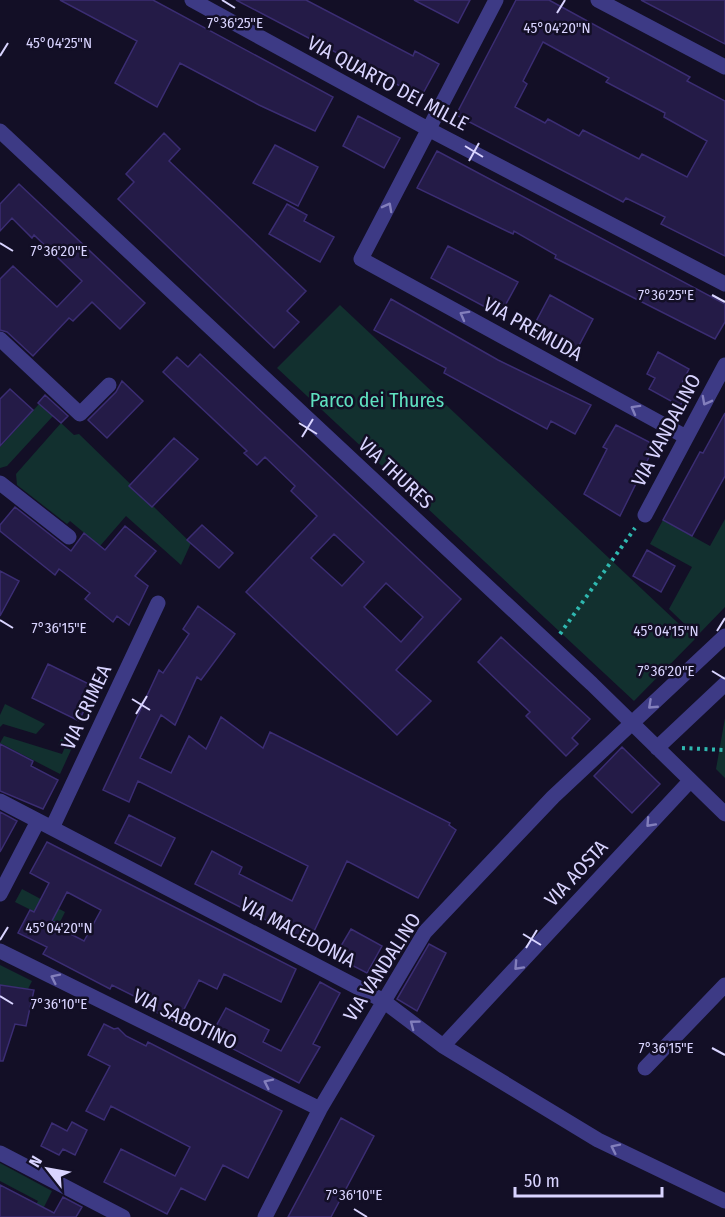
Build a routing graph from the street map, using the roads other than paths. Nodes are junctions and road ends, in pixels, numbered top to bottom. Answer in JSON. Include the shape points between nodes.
{"nodes":[{"id":1,"x":192,"y":0,"type":"edge"},
{"id":2,"x":496,"y":0,"type":"edge"},
{"id":3,"x":598,"y":0,"type":"edge"},
{"id":4,"x":725,"y":68,"type":"edge"},
{"id":5,"x":429,"y":129,"type":"junction"},
{"id":6,"x":0,"y":131,"type":"edge"},
{"id":7,"x":725,"y":284,"type":"edge"},
{"id":8,"x":0,"y":339,"type":"edge"},
{"id":9,"x":725,"y":365,"type":"edge"},
{"id":10,"x":109,"y":385,"type":"dead end"},
{"id":11,"x":686,"y":437,"type":"junction"},
{"id":12,"x":0,"y":483,"type":"edge"},
{"id":13,"x":645,"y":515,"type":"road end"},
{"id":14,"x":69,"y":537,"type":"dead end"},
{"id":15,"x":158,"y":603,"type":"dead end"},
{"id":16,"x":725,"y":636,"type":"edge"},
{"id":17,"x":725,"y":684,"type":"edge"},
{"id":18,"x":633,"y":723,"type":"junction"},
{"id":19,"x":657,"y":748,"type":"junction"},
{"id":20,"x":690,"y":781,"type":"junction"},
{"id":21,"x":0,"y":801,"type":"edge"},
{"id":22,"x":725,"y":814,"type":"edge"},
{"id":23,"x":38,"y":821,"type":"junction"},
{"id":24,"x":52,"y":828,"type":"junction"},
{"id":25,"x":0,"y":894,"type":"edge"},
{"id":26,"x":0,"y":951,"type":"edge"},
{"id":27,"x":725,"y":985,"type":"edge"},
{"id":28,"x":382,"y":1000,"type":"junction"},
{"id":29,"x":443,"y":1046,"type":"junction"},
{"id":30,"x":645,"y":1068,"type":"dead end"},
{"id":31,"x":320,"y":1109,"type":"junction"},
{"id":32,"x":0,"y":1153,"type":"edge"},
{"id":33,"x":725,"y":1201,"type":"edge"},
{"id":34,"x":123,"y":1217,"type":"edge"},
{"id":35,"x":265,"y":1217,"type":"edge"}],
"edges":[{"from":1,"to":5,"type":"street","name":"VIA QUARTO DEI MILLE"},
{"from":2,"to":5,"type":"street"},
{"from":3,"to":4,"type":"street"},
{"from":5,"to":7,"type":"street","name":"VIA QUARTO DEI MILLE"},
{"from":11,"to":5,"type":"street","name":"VIA PREMUDA","one_way":true,"via":[[361,259]]},
{"from":6,"to":18,"type":"street","name":"VIA THURES"},
{"from":8,"to":10,"type":"street","via":[[80,414]]},
{"from":9,"to":11,"type":"street","name":"VIA VANDALINO","one_way":true},
{"from":11,"to":13,"type":"street","name":"VIA VANDALINO"},
{"from":12,"to":14,"type":"street"},
{"from":15,"to":24,"type":"street","name":"VIA CRIMEA"},
{"from":16,"to":18,"type":"street","name":"VIA VANDALINO","one_way":true},
{"from":17,"to":19,"type":"street"},
{"from":18,"to":19,"type":"street","name":"VIA THURES"},
{"from":18,"to":28,"type":"street","name":"VIA VANDALINO","via":[[554,797],[425,932]]},
{"from":19,"to":20,"type":"street","name":"VIA THURES"},
{"from":20,"to":22,"type":"street","name":"VIA THURES"},
{"from":20,"to":29,"type":"street","name":"VIA AOSTA","one_way":true},
{"from":21,"to":23,"type":"street","name":"VIA MACEDONIA"},
{"from":23,"to":24,"type":"street","name":"VIA MACEDONIA"},
{"from":23,"to":25,"type":"street"},
{"from":24,"to":28,"type":"street","name":"VIA MACEDONIA"},
{"from":31,"to":26,"type":"street","name":"VIA SABOTINO","one_way":true},
{"from":27,"to":30,"type":"street"},
{"from":29,"to":28,"type":"street","name":"VIA MACEDONIA","one_way":true},
{"from":28,"to":31,"type":"street","name":"VIA VANDALINO"},
{"from":33,"to":29,"type":"street","name":"VIA MACEDONIA","one_way":true,"via":[[598,1140]]},
{"from":31,"to":35,"type":"street","name":"VIA VANDALINO"},
{"from":32,"to":34,"type":"street"}]}
